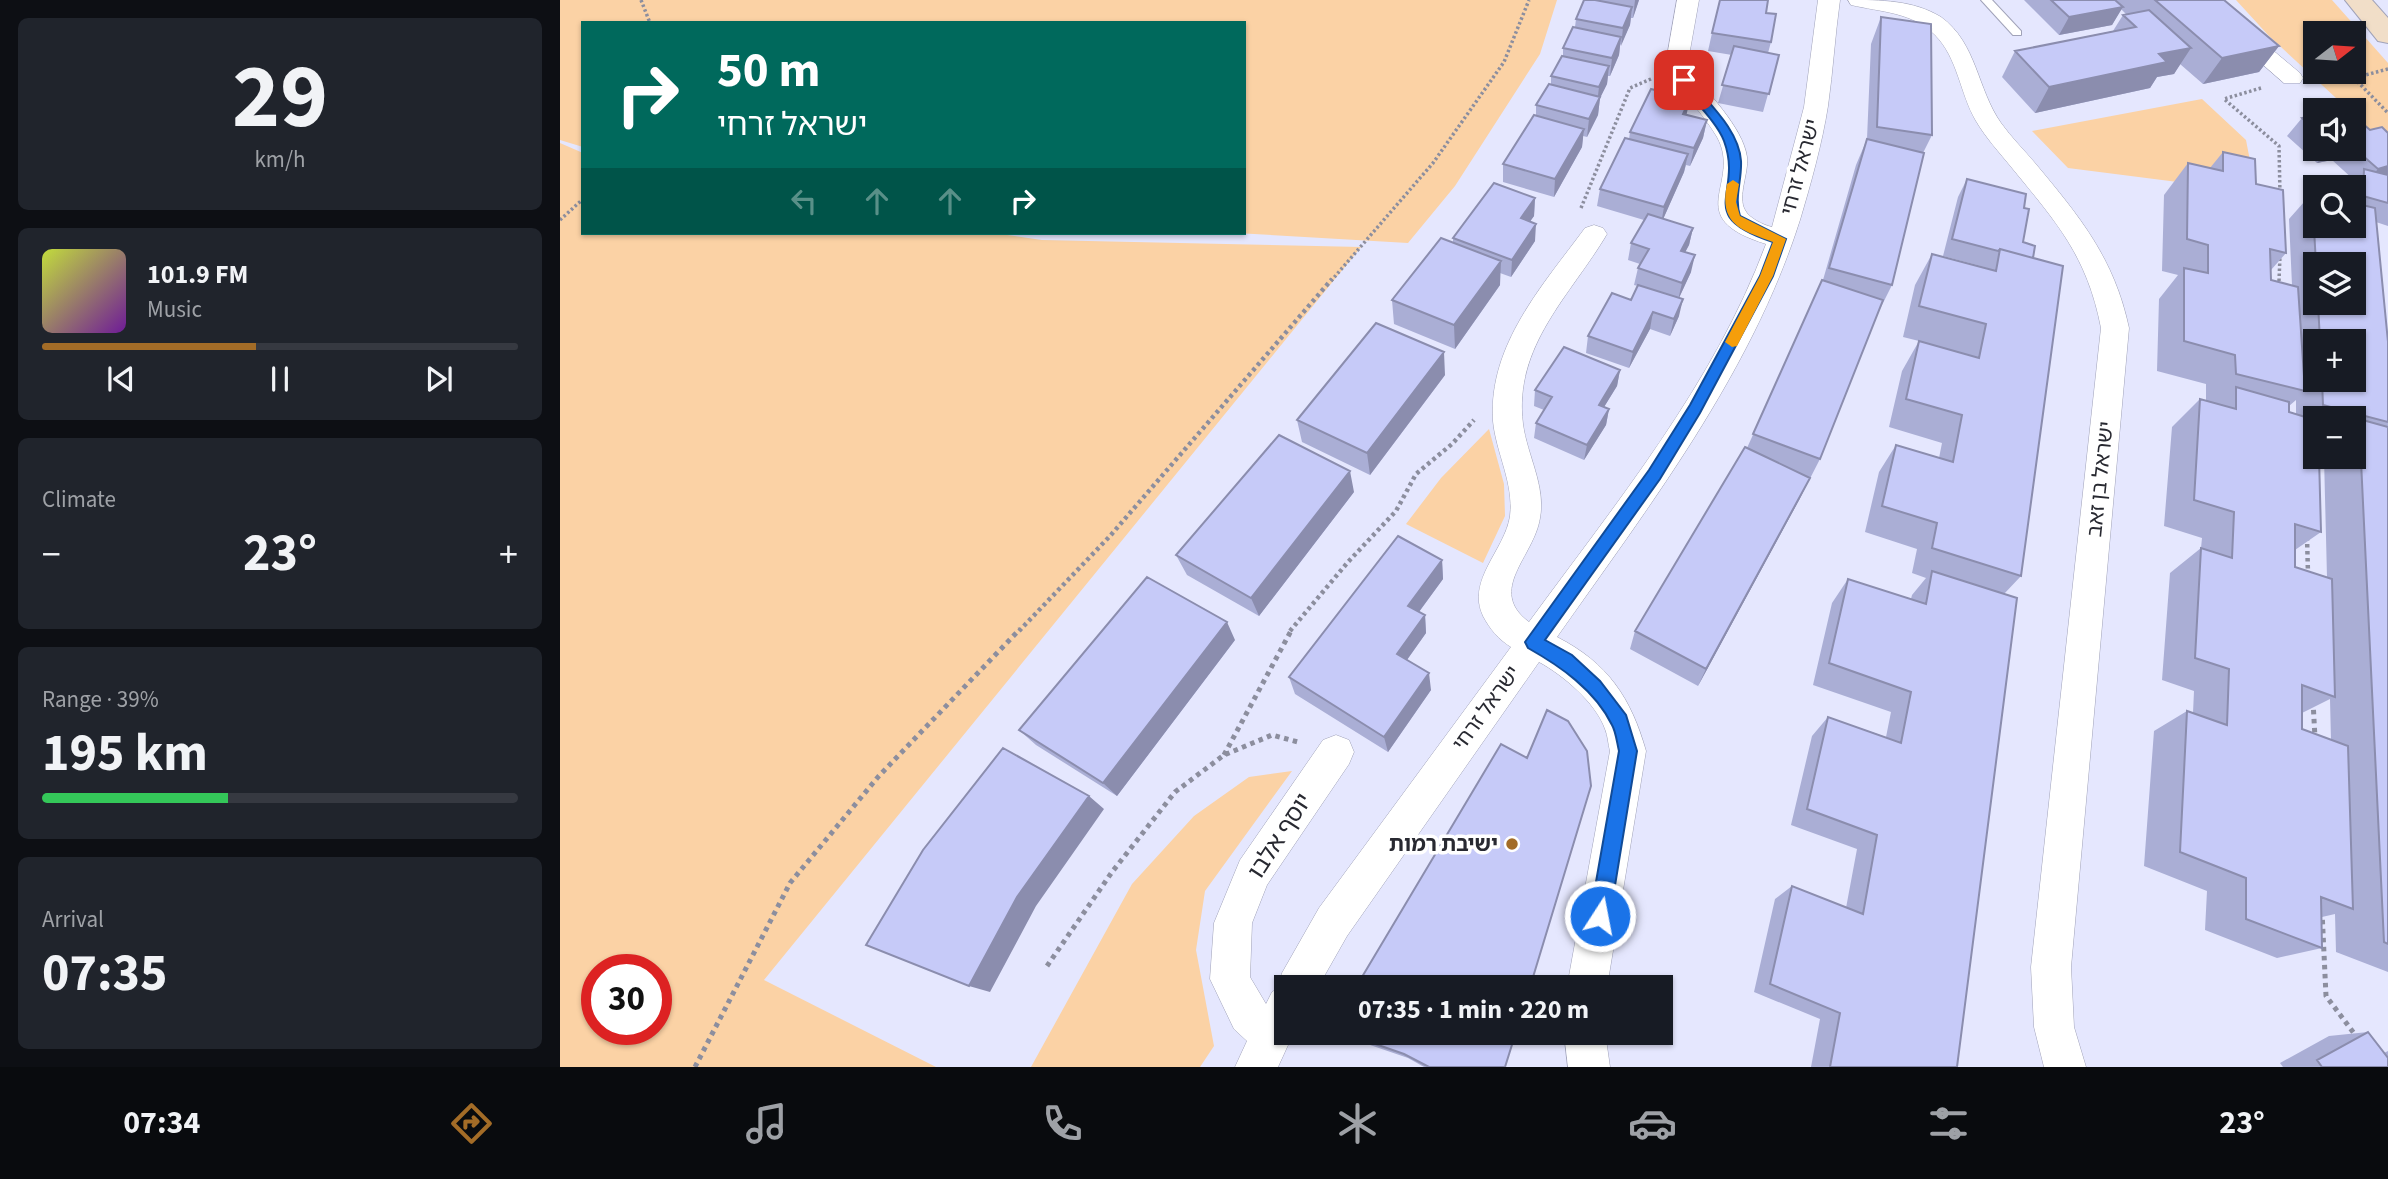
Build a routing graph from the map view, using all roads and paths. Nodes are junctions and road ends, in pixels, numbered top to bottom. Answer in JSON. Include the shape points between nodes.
{"nodes":[{"id":1,"x":641,"y":0,"type":"edge"},
{"id":2,"x":1529,"y":0,"type":"edge"},
{"id":3,"x":1688,"y":0,"type":"edge"},
{"id":4,"x":1829,"y":0,"type":"edge"},
{"id":5,"x":1859,"y":0,"type":"edge"},
{"id":6,"x":1986,"y":0,"type":"edge"},
{"id":7,"x":2200,"y":0,"type":"edge"},
{"id":8,"x":2358,"y":0,"type":"edge"},
{"id":9,"x":649,"y":21,"type":"edge"},
{"id":10,"x":2017,"y":33,"type":"dead end"},
{"id":11,"x":2388,"y":35,"type":"edge"},
{"id":12,"x":1676,"y":68,"type":"junction"},
{"id":13,"x":2388,"y":69,"type":"edge"},
{"id":14,"x":2292,"y":78,"type":"joint"},
{"id":15,"x":2388,"y":113,"type":"edge"},
{"id":16,"x":581,"y":201,"type":"edge"},
{"id":17,"x":2280,"y":208,"type":"edge"},
{"id":18,"x":560,"y":220,"type":"edge"},
{"id":19,"x":1594,"y":234,"type":"joint"},
{"id":20,"x":1780,"y":239,"type":"junction"},
{"id":21,"x":2280,"y":246,"type":"edge"},
{"id":22,"x":2279,"y":299,"type":"edge"},
{"id":23,"x":1476,"y":418,"type":"dead end"},
{"id":24,"x":2307,"y":536,"type":"edge"},
{"id":25,"x":2308,"y":578,"type":"edge"},
{"id":26,"x":1534,"y":642,"type":"junction"},
{"id":27,"x":2313,"y":690,"type":"edge"},
{"id":28,"x":2315,"y":746,"type":"edge"},
{"id":29,"x":1336,"y":752,"type":"joint"},
{"id":30,"x":1224,"y":755,"type":"junction"},
{"id":31,"x":2322,"y":899,"type":"edge"},
{"id":32,"x":1047,"y":966,"type":"dead end"},
{"id":33,"x":1303,"y":975,"type":"edge"},
{"id":34,"x":1589,"y":975,"type":"edge"},
{"id":35,"x":1271,"y":1036,"type":"edge"},
{"id":36,"x":1586,"y":1045,"type":"edge"},
{"id":37,"x":2364,"y":1047,"type":"edge"},
{"id":38,"x":695,"y":1067,"type":"edge"},
{"id":39,"x":1590,"y":1067,"type":"edge"},
{"id":40,"x":2065,"y":1067,"type":"edge"}],
"edges":[{"from":1,"to":9,"type":"path"},
{"from":2,"to":38,"type":"path","via":[[1504,62],[1408,193],[1111,536],[878,777],[790,883]]},
{"from":3,"to":12,"type":"street"},
{"from":4,"to":20,"type":"street","name":"ישראל זרחי","via":[[1814,119]]},
{"from":5,"to":40,"type":"street","name":"ישראל בן זאב","via":[[1911,10],[1945,32],[1966,68],[1988,123],[2075,229],[2097,262],[2109,294],[2115,328],[2051,967],[2054,1027]]},
{"from":6,"to":10,"type":"lane"},
{"from":7,"to":14,"type":"street"},
{"from":8,"to":11,"type":"street"},
{"from":12,"to":19,"type":"path","via":[[1630,88],[1581,207]]},
{"from":12,"to":20,"type":"street","via":[[1729,137],[1735,174],[1729,202],[1735,218]]},
{"from":13,"to":15,"type":"path","via":[[2354,78]]},
{"from":14,"to":17,"type":"path","via":[[2224,99],[2279,146]]},
{"from":16,"to":18,"type":"path"},
{"from":19,"to":26,"type":"street","via":[[1522,337],[1508,386],[1508,422],[1527,510],[1495,587],[1495,608],[1507,624]]},
{"from":20,"to":26,"type":"street","name":"ישראל זרחי","via":[[1766,276],[1695,409],[1655,474]]},
{"from":21,"to":22,"type":"path"},
{"from":23,"to":30,"type":"path","via":[[1416,474],[1396,511],[1286,636]]},
{"from":24,"to":25,"type":"path"},
{"from":26,"to":33,"type":"street","name":"ישראל זרחי","via":[[1333,922]]},
{"from":26,"to":34,"type":"street","via":[[1566,660],[1594,687],[1620,721],[1628,751]]},
{"from":27,"to":28,"type":"path"},
{"from":29,"to":30,"type":"path","via":[[1272,735]]},
{"from":29,"to":35,"type":"street","name":"יוסף אלבו","via":[[1253,873],[1233,923],[1230,978],[1248,1015]]},
{"from":30,"to":32,"type":"path","via":[[1175,792]]},
{"from":31,"to":37,"type":"path","via":[[2326,996]]},
{"from":36,"to":39,"type":"street"}]}
